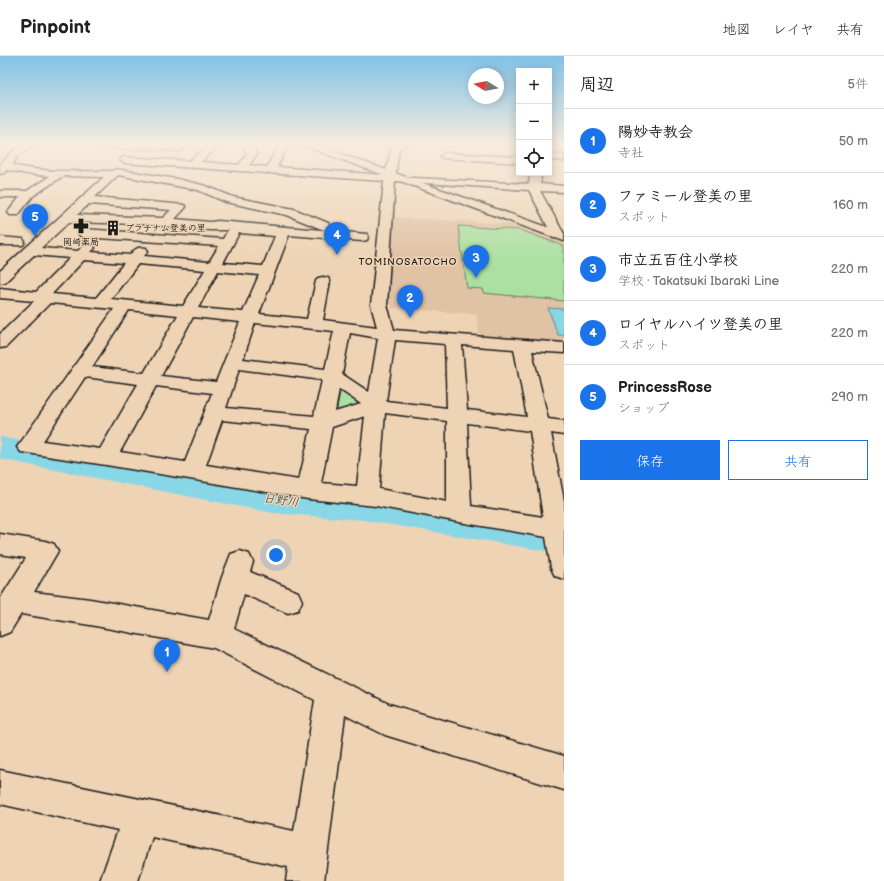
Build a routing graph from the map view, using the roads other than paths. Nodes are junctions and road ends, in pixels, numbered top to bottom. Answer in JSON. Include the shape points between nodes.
{"nodes":[{"id":1,"x":47,"y":182,"type":"edge"},
{"id":2,"x":105,"y":182,"type":"edge"},
{"id":3,"x":180,"y":182,"type":"edge"},
{"id":4,"x":391,"y":182,"type":"edge"},
{"id":5,"x":409,"y":182,"type":"edge"},
{"id":6,"x":535,"y":182,"type":"edge"},
{"id":7,"x":542,"y":182,"type":"edge"},
{"id":8,"x":564,"y":189,"type":"edge"},
{"id":9,"x":0,"y":194,"type":"edge"},
{"id":10,"x":29,"y":194,"type":"junction"},
{"id":11,"x":86,"y":200,"type":"junction"},
{"id":12,"x":97,"y":208,"type":"dead end"},
{"id":13,"x":117,"y":209,"type":"dead end"},
{"id":14,"x":14,"y":212,"type":"dead end"},
{"id":15,"x":66,"y":218,"type":"junction"},
{"id":16,"x":85,"y":219,"type":"junction"},
{"id":17,"x":109,"y":220,"type":"junction"},
{"id":18,"x":166,"y":222,"type":"junction"},
{"id":19,"x":52,"y":230,"type":"junction"},
{"id":20,"x":101,"y":234,"type":"junction"},
{"id":21,"x":561,"y":236,"type":"edge"},
{"id":22,"x":151,"y":238,"type":"junction"},
{"id":23,"x":0,"y":241,"type":"edge"},
{"id":24,"x":18,"y":242,"type":"dead end"},
{"id":25,"x":373,"y":242,"type":"junction"},
{"id":26,"x":227,"y":243,"type":"junction"},
{"id":27,"x":30,"y":251,"type":"junction"},
{"id":28,"x":81,"y":255,"type":"junction"},
{"id":29,"x":134,"y":260,"type":"junction"},
{"id":30,"x":214,"y":266,"type":"junction"},
{"id":31,"x":267,"y":271,"type":"junction"},
{"id":32,"x":0,"y":279,"type":"edge"},
{"id":33,"x":323,"y":282,"type":"dead end"},
{"id":34,"x":0,"y":293,"type":"edge"},
{"id":35,"x":43,"y":298,"type":"junction"},
{"id":36,"x":100,"y":303,"type":"junction"},
{"id":37,"x":124,"y":306,"type":"junction"},
{"id":38,"x":188,"y":313,"type":"junction"},
{"id":39,"x":249,"y":318,"type":"junction"},
{"id":40,"x":314,"y":324,"type":"junction"},
{"id":41,"x":343,"y":327,"type":"junction"},
{"id":42,"x":387,"y":334,"type":"junction"},
{"id":43,"x":452,"y":339,"type":"junction"},
{"id":44,"x":0,"y":343,"type":"edge"},
{"id":45,"x":522,"y":345,"type":"junction"},
{"id":46,"x":564,"y":348,"type":"edge"},
{"id":47,"x":234,"y":363,"type":"junction"},
{"id":48,"x":80,"y":371,"type":"junction"},
{"id":49,"x":333,"y":376,"type":"junction"},
{"id":50,"x":150,"y":380,"type":"junction"},
{"id":51,"x":224,"y":389,"type":"junction"},
{"id":52,"x":376,"y":406,"type":"junction"},
{"id":53,"x":215,"y":413,"type":"junction"},
{"id":54,"x":457,"y":415,"type":"junction"},
{"id":55,"x":323,"y":423,"type":"junction"},
{"id":56,"x":539,"y":425,"type":"junction"},
{"id":57,"x":564,"y":428,"type":"edge"},
{"id":58,"x":106,"y":457,"type":"junction"},
{"id":59,"x":193,"y":472,"type":"junction"},
{"id":60,"x":308,"y":490,"type":"junction"},
{"id":61,"x":367,"y":496,"type":"junction"},
{"id":62,"x":459,"y":513,"type":"junction"},
{"id":63,"x":0,"y":544,"type":"edge"},
{"id":64,"x":560,"y":544,"type":"edge"},
{"id":65,"x":288,"y":601,"type":"dead end"},
{"id":66,"x":7,"y":612,"type":"edge"},
{"id":67,"x":218,"y":635,"type":"junction"},
{"id":68,"x":332,"y":692,"type":"junction"},
{"id":69,"x":564,"y":773,"type":"edge"},
{"id":70,"x":0,"y":787,"type":"edge"},
{"id":71,"x":140,"y":817,"type":"junction"},
{"id":72,"x":307,"y":867,"type":"edge"},
{"id":73,"x":119,"y":881,"type":"edge"}],
"edges":[{"from":1,"to":10,"type":"street"},
{"from":2,"to":11,"type":"street"},
{"from":3,"to":25,"type":"street","via":[[202,188],[230,200],[290,212]]},
{"from":4,"to":25,"type":"street"},
{"from":5,"to":21,"type":"street"},
{"from":6,"to":21,"type":"street"},
{"from":7,"to":8,"type":"street"},
{"from":9,"to":10,"type":"street"},
{"from":10,"to":14,"type":"street"},
{"from":11,"to":15,"type":"street"},
{"from":11,"to":18,"type":"street","via":[[180,207]]},
{"from":12,"to":16,"type":"street"},
{"from":13,"to":17,"type":"street"},
{"from":15,"to":16,"type":"street"},
{"from":15,"to":19,"type":"street"},
{"from":16,"to":17,"type":"street"},
{"from":17,"to":18,"type":"street"},
{"from":18,"to":25,"type":"street","via":[[282,229]]},
{"from":19,"to":20,"type":"street"},
{"from":19,"to":27,"type":"street"},
{"from":20,"to":22,"type":"street"},
{"from":20,"to":28,"type":"street"},
{"from":22,"to":26,"type":"street"},
{"from":22,"to":29,"type":"street"},
{"from":23,"to":24,"type":"street"},
{"from":25,"to":42,"type":"street","via":[[379,305]]},
{"from":26,"to":30,"type":"street"},
{"from":26,"to":31,"type":"street","via":[[235,229],[283,232]]},
{"from":27,"to":28,"type":"street"},
{"from":27,"to":32,"type":"street"},
{"from":28,"to":29,"type":"street"},
{"from":28,"to":35,"type":"street"},
{"from":29,"to":30,"type":"street"},
{"from":29,"to":36,"type":"street"},
{"from":30,"to":31,"type":"street"},
{"from":30,"to":38,"type":"street"},
{"from":31,"to":39,"type":"street"},
{"from":33,"to":40,"type":"street"},
{"from":34,"to":35,"type":"street"},
{"from":35,"to":36,"type":"street"},
{"from":35,"to":44,"type":"street"},
{"from":36,"to":37,"type":"street"},
{"from":37,"to":38,"type":"street"},
{"from":37,"to":48,"type":"street"},
{"from":38,"to":39,"type":"street"},
{"from":38,"to":50,"type":"street"},
{"from":39,"to":40,"type":"street"},
{"from":39,"to":47,"type":"street"},
{"from":40,"to":41,"type":"street"},
{"from":41,"to":42,"type":"street"},
{"from":41,"to":49,"type":"street"},
{"from":42,"to":43,"type":"street"},
{"from":42,"to":52,"type":"street"},
{"from":43,"to":45,"type":"street"},
{"from":43,"to":54,"type":"street"},
{"from":45,"to":46,"type":"street"},
{"from":45,"to":56,"type":"street"},
{"from":47,"to":49,"type":"street"},
{"from":47,"to":51,"type":"street"},
{"from":48,"to":50,"type":"street"},
{"from":48,"to":58,"type":"street","via":[[28,447]]},
{"from":49,"to":52,"type":"street"},
{"from":49,"to":55,"type":"street"},
{"from":50,"to":51,"type":"street"},
{"from":50,"to":58,"type":"street"},
{"from":51,"to":53,"type":"street"},
{"from":52,"to":54,"type":"street"},
{"from":52,"to":55,"type":"street"},
{"from":52,"to":61,"type":"street"},
{"from":53,"to":55,"type":"street"},
{"from":53,"to":59,"type":"street"},
{"from":54,"to":56,"type":"street"},
{"from":54,"to":62,"type":"street"},
{"from":55,"to":60,"type":"street"},
{"from":56,"to":57,"type":"street"},
{"from":56,"to":64,"type":"street"},
{"from":58,"to":59,"type":"street"},
{"from":59,"to":60,"type":"street"},
{"from":60,"to":61,"type":"street"},
{"from":61,"to":62,"type":"street"},
{"from":62,"to":64,"type":"street"},
{"from":63,"to":66,"type":"street","via":[[45,551]]},
{"from":65,"to":67,"type":"street","via":[[237,569]]},
{"from":66,"to":67,"type":"street","via":[[90,612]]},
{"from":67,"to":68,"type":"street"},
{"from":68,"to":69,"type":"street","via":[[384,719]]},
{"from":68,"to":72,"type":"street"},
{"from":70,"to":71,"type":"street"},
{"from":71,"to":72,"type":"street"},
{"from":71,"to":73,"type":"street"}]}
